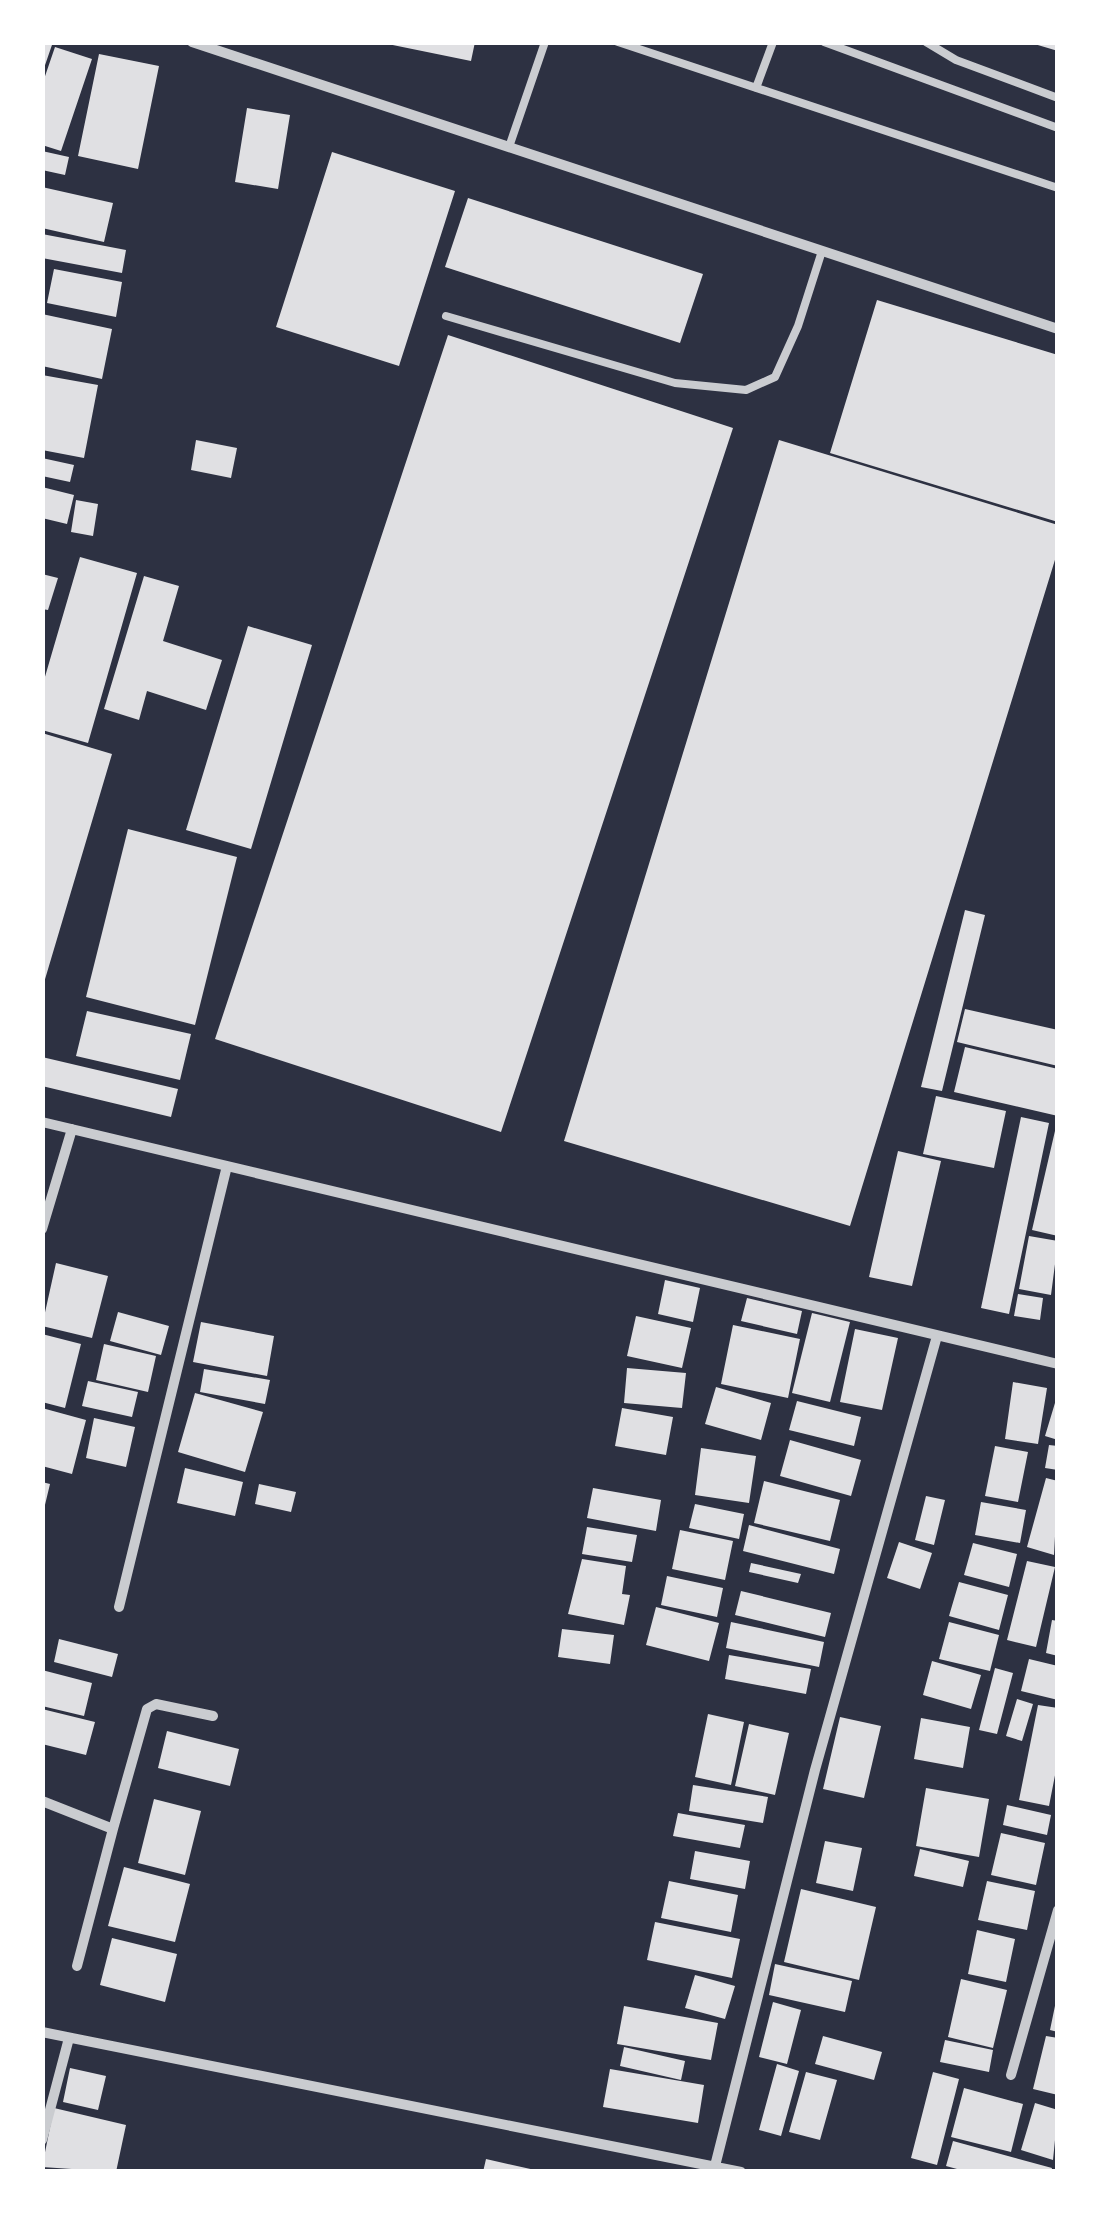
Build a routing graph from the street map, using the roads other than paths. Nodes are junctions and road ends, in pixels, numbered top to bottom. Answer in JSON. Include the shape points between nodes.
{"nodes":[{"id":1,"x":192,"y":42,"type":"edge"},
{"id":2,"x":546,"y":42,"type":"edge"},
{"id":3,"x":618,"y":42,"type":"edge"},
{"id":4,"x":773,"y":42,"type":"edge"},
{"id":5,"x":824,"y":42,"type":"edge"},
{"id":6,"x":926,"y":42,"type":"edge"},
{"id":7,"x":756,"y":88,"type":"junction"},
{"id":8,"x":1058,"y":98,"type":"edge"},
{"id":9,"x":1058,"y":128,"type":"edge"},
{"id":10,"x":508,"y":148,"type":"junction"},
{"id":11,"x":1058,"y":188,"type":"edge"},
{"id":12,"x":822,"y":251,"type":"junction"},
{"id":13,"x":446,"y":316,"type":"dead end"},
{"id":14,"x":1058,"y":329,"type":"edge"},
{"id":15,"x":42,"y":1122,"type":"edge"},
{"id":16,"x":72,"y":1129,"type":"junction"},
{"id":17,"x":226,"y":1166,"type":"junction"},
{"id":18,"x":42,"y":1229,"type":"edge"},
{"id":19,"x":937,"y":1336,"type":"junction"},
{"id":20,"x":1058,"y":1364,"type":"edge"},
{"id":21,"x":119,"y":1608,"type":"dead end"},
{"id":22,"x":213,"y":1716,"type":"dead end"},
{"id":23,"x":42,"y":1802,"type":"edge"},
{"id":24,"x":113,"y":1828,"type":"junction"},
{"id":25,"x":1058,"y":1910,"type":"edge"},
{"id":26,"x":77,"y":1966,"type":"dead end"},
{"id":27,"x":42,"y":2032,"type":"edge"},
{"id":28,"x":69,"y":2038,"type":"junction"},
{"id":29,"x":1011,"y":2075,"type":"dead end"},
{"id":30,"x":42,"y":2140,"type":"edge"},
{"id":31,"x":715,"y":2166,"type":"junction"},
{"id":32,"x":741,"y":2172,"type":"edge"}],
"edges":[{"from":1,"to":10,"type":"street"},
{"from":2,"to":10,"type":"lane"},
{"from":3,"to":7,"type":"lane"},
{"from":4,"to":7,"type":"lane"},
{"from":5,"to":9,"type":"lane"},
{"from":6,"to":8,"type":"lane"},
{"from":7,"to":11,"type":"lane"},
{"from":10,"to":12,"type":"street"},
{"from":12,"to":13,"type":"lane","via":[[774,377],[746,390],[676,383]]},
{"from":12,"to":14,"type":"street"},
{"from":15,"to":16,"type":"street"},
{"from":16,"to":17,"type":"street"},
{"from":16,"to":18,"type":"street"},
{"from":17,"to":19,"type":"street"},
{"from":17,"to":21,"type":"street"},
{"from":19,"to":20,"type":"street"},
{"from":19,"to":31,"type":"street","via":[[815,1770]]},
{"from":22,"to":24,"type":"street","via":[[156,1704],[147,1709]]},
{"from":23,"to":24,"type":"street"},
{"from":24,"to":26,"type":"street"},
{"from":25,"to":29,"type":"street"},
{"from":27,"to":28,"type":"street"},
{"from":28,"to":30,"type":"street"},
{"from":28,"to":31,"type":"street"},
{"from":31,"to":32,"type":"street"}]}
